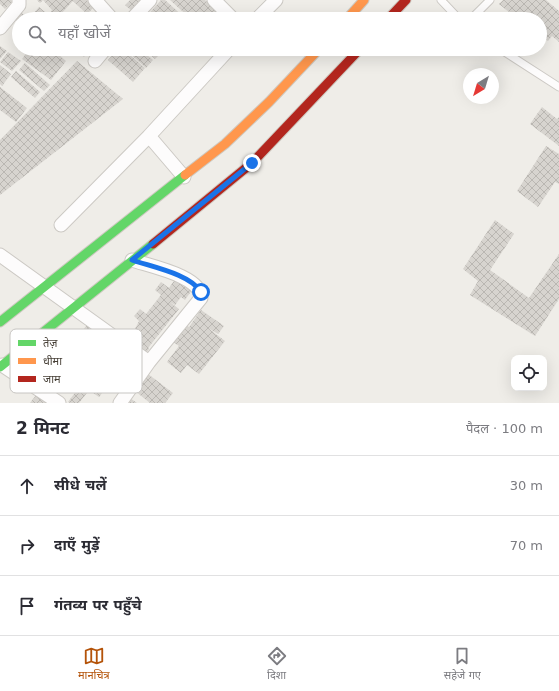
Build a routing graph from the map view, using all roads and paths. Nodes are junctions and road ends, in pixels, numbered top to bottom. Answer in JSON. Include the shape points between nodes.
{"nodes":[{"id":1,"x":19,"y":0,"type":"edge"},
{"id":2,"x":95,"y":0,"type":"edge"},
{"id":3,"x":150,"y":0,"type":"edge"},
{"id":4,"x":214,"y":0,"type":"edge"},
{"id":5,"x":276,"y":0,"type":"edge"},
{"id":6,"x":364,"y":0,"type":"edge"},
{"id":7,"x":406,"y":0,"type":"edge"},
{"id":8,"x":441,"y":0,"type":"edge"},
{"id":9,"x":490,"y":0,"type":"edge"},
{"id":10,"x":13,"y":12,"type":"edge"},
{"id":11,"x":106,"y":12,"type":"edge"},
{"id":12,"x":139,"y":12,"type":"edge"},
{"id":13,"x":226,"y":12,"type":"edge"},
{"id":14,"x":264,"y":12,"type":"edge"},
{"id":15,"x":353,"y":12,"type":"edge"},
{"id":16,"x":395,"y":12,"type":"edge"},
{"id":17,"x":452,"y":12,"type":"edge"},
{"id":18,"x":478,"y":12,"type":"edge"},
{"id":19,"x":12,"y":13,"type":"edge"},
{"id":20,"x":0,"y":28,"type":"edge"},
{"id":21,"x":99,"y":56,"type":"edge"},
{"id":22,"x":223,"y":56,"type":"edge"},
{"id":23,"x":312,"y":56,"type":"edge"},
{"id":24,"x":353,"y":56,"type":"edge"},
{"id":25,"x":511,"y":56,"type":"edge"},
{"id":26,"x":95,"y":61,"type":"dead end"},
{"id":27,"x":559,"y":87,"type":"edge"},
{"id":28,"x":149,"y":136,"type":"junction"},
{"id":29,"x":184,"y":177,"type":"junction"},
{"id":30,"x":61,"y":225,"type":"dead end"},
{"id":31,"x":0,"y":255,"type":"edge"},
{"id":32,"x":132,"y":260,"type":"junction"},
{"id":33,"x":44,"y":287,"type":"junction"},
{"id":34,"x":72,"y":308,"type":"junction"},
{"id":35,"x":0,"y":322,"type":"edge"},
{"id":36,"x":46,"y":329,"type":"edge"},
{"id":37,"x":102,"y":329,"type":"edge"},
{"id":38,"x":142,"y":357,"type":"edge"},
{"id":39,"x":10,"y":359,"type":"edge"},
{"id":40,"x":149,"y":362,"type":"junction"},
{"id":41,"x":1,"y":366,"type":"edge"},
{"id":42,"x":10,"y":372,"type":"edge"},
{"id":43,"x":142,"y":372,"type":"edge"},
{"id":44,"x":43,"y":393,"type":"edge"},
{"id":45,"x":127,"y":393,"type":"edge"},
{"id":46,"x":59,"y":403,"type":"edge"},
{"id":47,"x":120,"y":403,"type":"edge"}],
"edges":[{"from":1,"to":10,"type":"street","via":[[19,5]]},
{"from":2,"to":11,"type":"street"},
{"from":3,"to":12,"type":"street"},
{"from":4,"to":13,"type":"street"},
{"from":5,"to":14,"type":"street"},
{"from":6,"to":15,"type":"main road"},
{"from":7,"to":16,"type":"main road"},
{"from":8,"to":17,"type":"lane"},
{"from":9,"to":18,"type":"lane"},
{"from":19,"to":20,"type":"street"},
{"from":21,"to":26,"type":"street"},
{"from":22,"to":28,"type":"street"},
{"from":23,"to":29,"type":"main road","via":[[225,144]]},
{"from":24,"to":32,"type":"main road","via":[[252,163]]},
{"from":25,"to":27,"type":"lane"},
{"from":28,"to":29,"type":"street"},
{"from":28,"to":30,"type":"street"},
{"from":29,"to":33,"type":"main road"},
{"from":31,"to":33,"type":"street"},
{"from":32,"to":34,"type":"main road"},
{"from":32,"to":40,"type":"street","via":[[189,279],[201,292],[201,298]]},
{"from":33,"to":34,"type":"street"},
{"from":33,"to":35,"type":"main road"},
{"from":34,"to":36,"type":"main road"},
{"from":34,"to":37,"type":"street"},
{"from":38,"to":40,"type":"street"},
{"from":39,"to":41,"type":"main road"},
{"from":40,"to":43,"type":"street"},
{"from":41,"to":42,"type":"street"},
{"from":44,"to":46,"type":"street"},
{"from":45,"to":47,"type":"street"}]}
